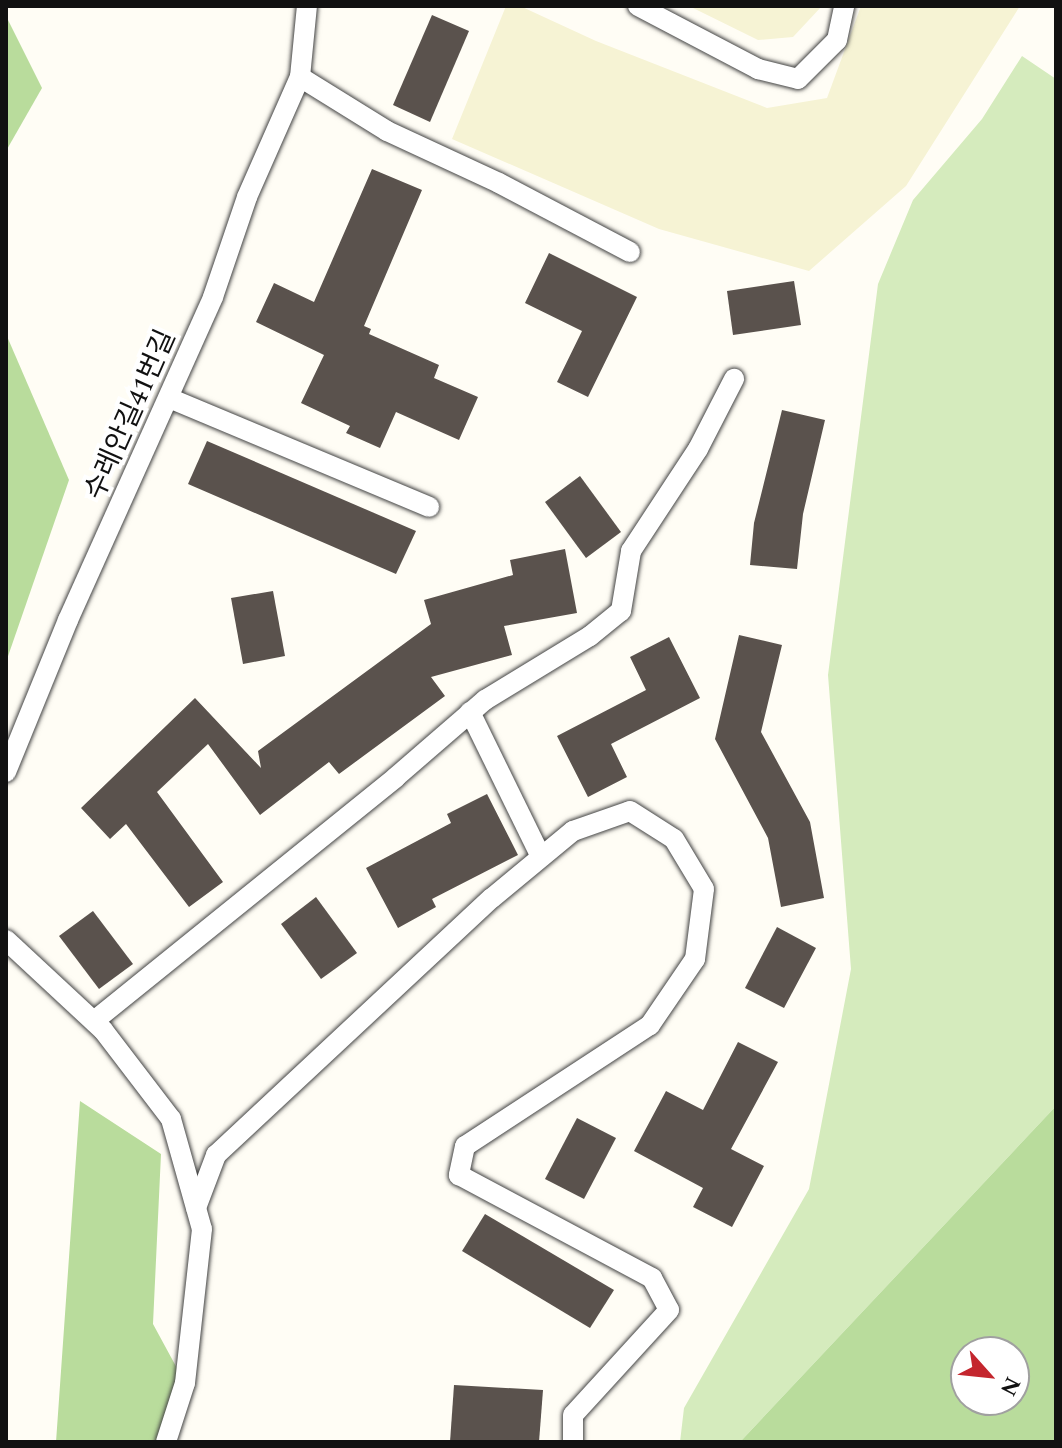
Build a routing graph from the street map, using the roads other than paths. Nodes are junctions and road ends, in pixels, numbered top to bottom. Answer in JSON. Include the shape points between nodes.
{"nodes":[{"id":1,"x":307,"y":6,"type":"edge"},
{"id":2,"x":638,"y":6,"type":"edge"},
{"id":3,"x":844,"y":6,"type":"edge"},
{"id":4,"x":300,"y":77,"type":"junction"},
{"id":5,"x":630,"y":252,"type":"dead end"},
{"id":6,"x":734,"y":379,"type":"dead end"},
{"id":7,"x":169,"y":398,"type":"junction"},
{"id":8,"x":429,"y":507,"type":"dead end"},
{"id":9,"x":470,"y":712,"type":"junction"},
{"id":10,"x":6,"y":772,"type":"edge"},
{"id":11,"x":541,"y":857,"type":"junction"},
{"id":12,"x":6,"y":940,"type":"edge"},
{"id":13,"x":94,"y":1021,"type":"junction"},
{"id":14,"x":196,"y":1208,"type":"junction"},
{"id":15,"x":166,"y":1442,"type":"edge"},
{"id":16,"x":573,"y":1442,"type":"edge"}],
"edges":[{"from":1,"to":4,"type":"lane","name":"수레안길41번길"},
{"from":2,"to":3,"type":"lane","via":[[758,69],[798,79],[837,40]]},
{"from":4,"to":5,"type":"lane","via":[[387,131]]},
{"from":4,"to":7,"type":"lane","name":"수레안길41번길"},
{"from":6,"to":9,"type":"lane","via":[[698,449],[631,551],[621,611]]},
{"from":7,"to":8,"type":"lane"},
{"from":7,"to":10,"type":"lane","name":"수레안길41번길"},
{"from":9,"to":11,"type":"lane"},
{"from":9,"to":13,"type":"lane"},
{"from":11,"to":14,"type":"lane","via":[[216,1155]]},
{"from":11,"to":16,"type":"lane","via":[[573,831],[630,811],[674,839],[704,889],[695,959],[650,1025],[465,1146],[459,1175],[652,1278],[669,1310],[573,1415]]},
{"from":12,"to":13,"type":"lane"},
{"from":13,"to":14,"type":"lane","via":[[171,1119]]},
{"from":14,"to":15,"type":"lane","via":[[202,1229],[194,1317],[185,1383]]}]}
